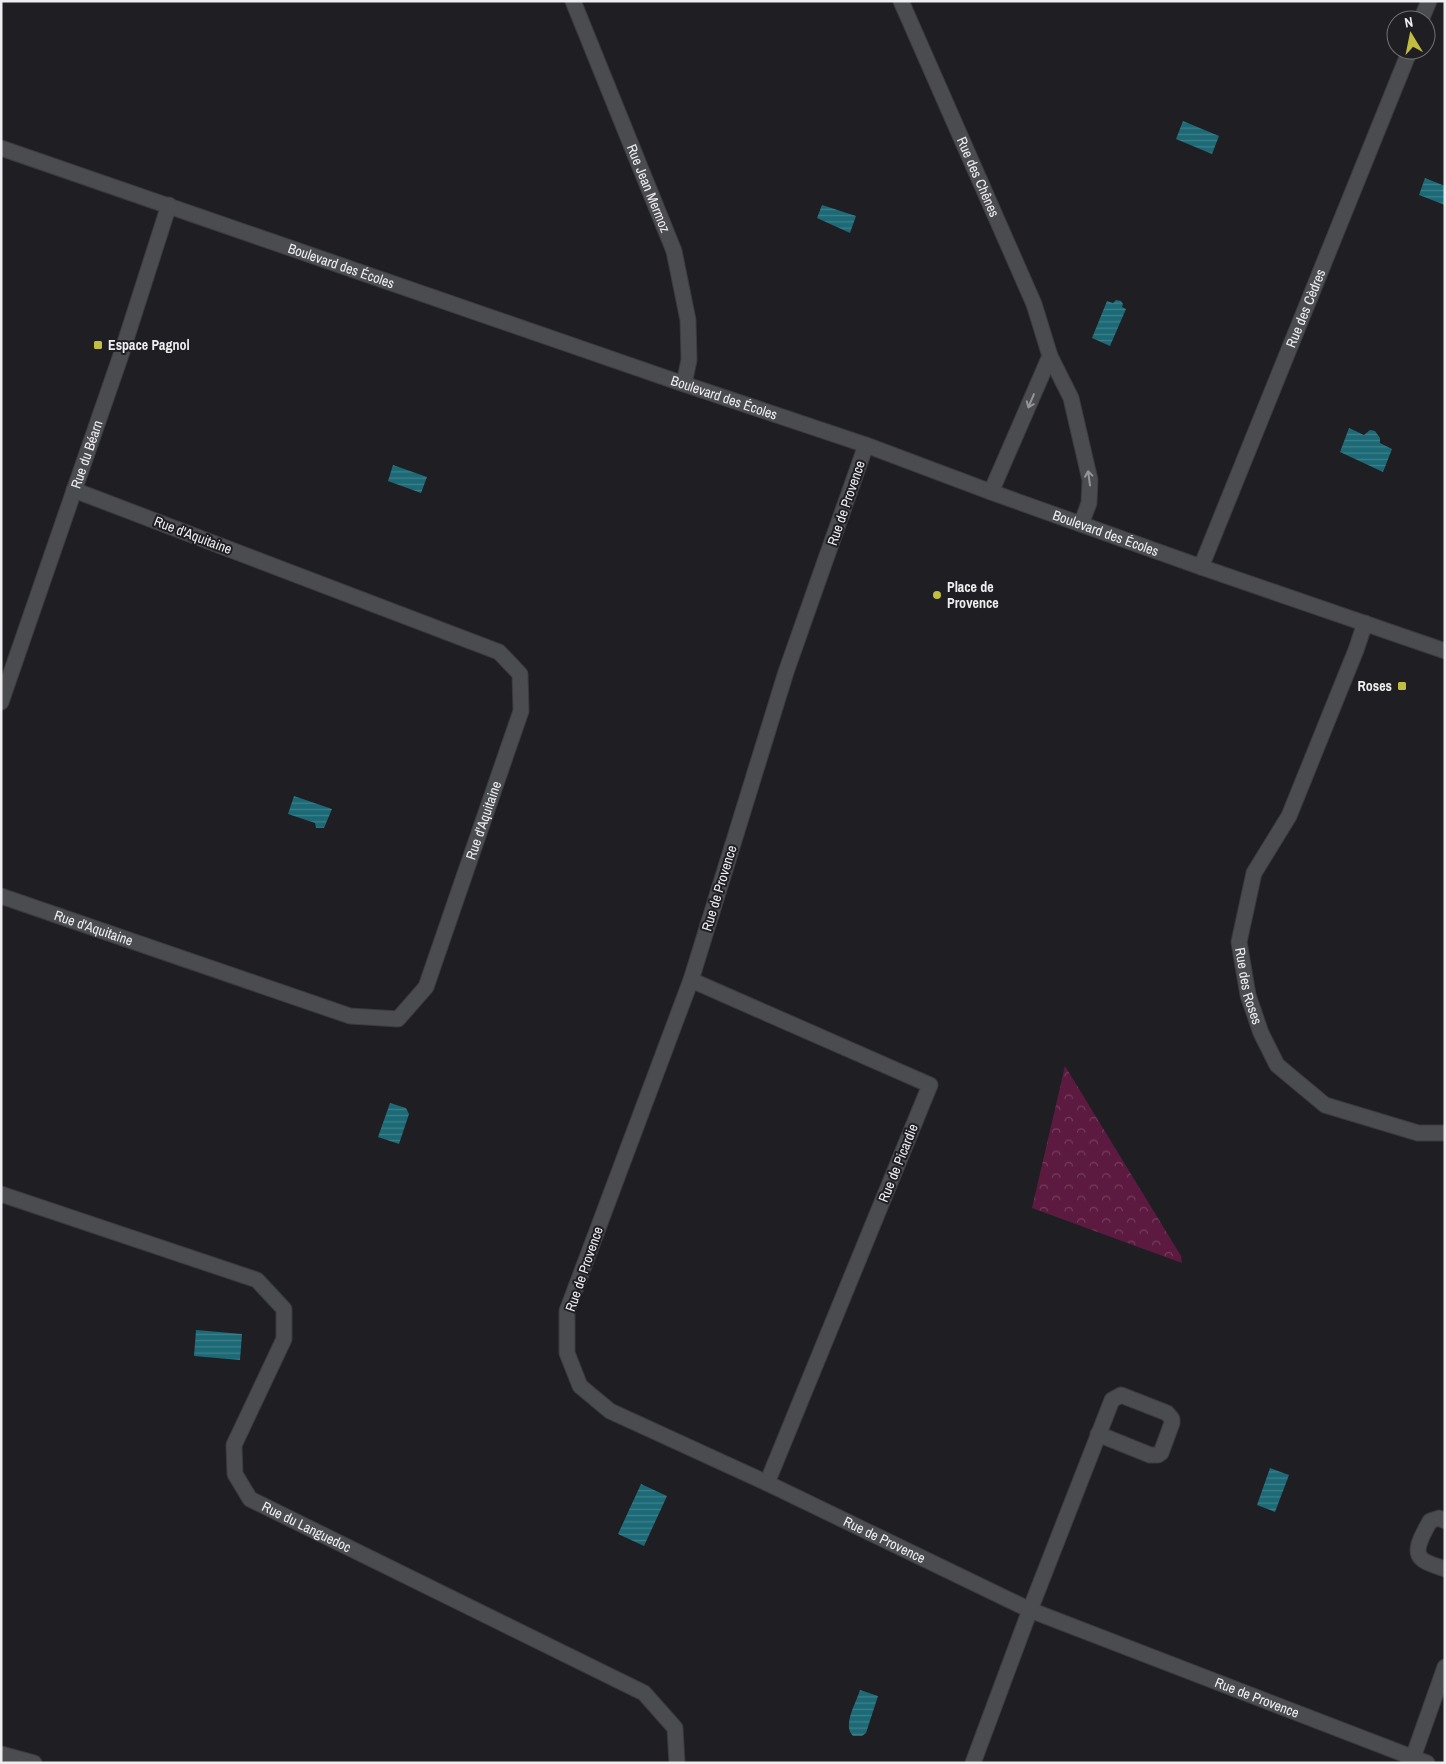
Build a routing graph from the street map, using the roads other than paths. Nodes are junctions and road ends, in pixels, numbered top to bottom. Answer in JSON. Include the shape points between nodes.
{"nodes":[{"id":1,"x":573,"y":1,"type":"edge"},
{"id":2,"x":902,"y":1,"type":"edge"},
{"id":3,"x":1406,"y":60,"type":"edge"},
{"id":4,"x":1,"y":148,"type":"edge"},
{"id":5,"x":169,"y":205,"type":"junction"},
{"id":6,"x":1050,"y":356,"type":"junction"},
{"id":7,"x":684,"y":384,"type":"junction"},
{"id":8,"x":866,"y":445,"type":"junction"},
{"id":9,"x":74,"y":490,"type":"junction"},
{"id":10,"x":992,"y":492,"type":"junction"},
{"id":11,"x":1080,"y":524,"type":"junction"},
{"id":12,"x":1201,"y":568,"type":"junction"},
{"id":13,"x":1365,"y":623,"type":"junction"},
{"id":14,"x":1445,"y":651,"type":"edge"},
{"id":15,"x":1,"y":702,"type":"edge"},
{"id":16,"x":1,"y":896,"type":"edge"},
{"id":17,"x":691,"y":980,"type":"junction"},
{"id":18,"x":1445,"y":1133,"type":"edge"},
{"id":19,"x":1,"y":1194,"type":"edge"},
{"id":20,"x":1098,"y":1434,"type":"junction"},
{"id":21,"x":767,"y":1483,"type":"junction"},
{"id":22,"x":1445,"y":1521,"type":"edge"},
{"id":23,"x":1445,"y":1569,"type":"edge"},
{"id":24,"x":1030,"y":1610,"type":"junction"},
{"id":25,"x":1445,"y":1667,"type":"edge"},
{"id":26,"x":1,"y":1754,"type":"edge"},
{"id":27,"x":1417,"y":1761,"type":"edge"},
{"id":28,"x":34,"y":1763,"type":"edge"},
{"id":29,"x":677,"y":1763,"type":"edge"},
{"id":30,"x":973,"y":1763,"type":"edge"}],
"edges":[{"from":1,"to":7,"type":"street","name":"Rue Jean Mermoz","via":[[674,251],[688,320],[689,360]]},
{"from":2,"to":6,"type":"street","name":"Rue des Chênes","via":[[1034,304]]},
{"from":3,"to":12,"type":"street","name":"Rue des Cèdres"},
{"from":4,"to":5,"type":"street","name":"Boulevard des Écoles"},
{"from":5,"to":7,"type":"street","name":"Boulevard des Écoles"},
{"from":5,"to":9,"type":"street","name":"Rue du Béarn"},
{"from":6,"to":10,"type":"street","one_way":true},
{"from":11,"to":6,"type":"street","name":"Rue des Chênes","one_way":true,"via":[[1089,503],[1090,480],[1071,398]]},
{"from":7,"to":8,"type":"street","name":"Boulevard des Écoles"},
{"from":8,"to":10,"type":"street","name":"Boulevard des Écoles"},
{"from":8,"to":17,"type":"street","name":"Rue de Provence","via":[[786,672]]},
{"from":9,"to":15,"type":"street","name":"Rue du Béarn"},
{"from":9,"to":16,"type":"street","name":"Rue d'Aquitaine","via":[[499,652],[520,674],[521,711],[426,987],[398,1019],[350,1016]]},
{"from":10,"to":11,"type":"street","name":"Boulevard des Écoles"},
{"from":11,"to":12,"type":"street","name":"Boulevard des Écoles"},
{"from":12,"to":13,"type":"street","name":"Boulevard des Écoles"},
{"from":13,"to":14,"type":"street","name":"Boulevard des Écoles"},
{"from":13,"to":18,"type":"street","name":"Rue des Roses","via":[[1289,816],[1254,873],[1239,942],[1248,995],[1261,1033],[1277,1065],[1325,1105],[1418,1132]]},
{"from":17,"to":21,"type":"street","name":"Rue de Provence","via":[[567,1311],[567,1353],[580,1386],[610,1411]]},
{"from":17,"to":21,"type":"street","name":"Rue de Picardie","via":[[930,1085]]},
{"from":19,"to":29,"type":"street","name":"Rue du Languedoc","via":[[257,1280],[284,1309],[284,1339],[234,1445],[235,1474],[250,1499],[644,1693],[675,1728]]},
{"from":20,"to":20,"type":"street","via":[[1112,1400],[1121,1395],[1167,1413],[1172,1419],[1158,1455],[1150,1455]]},
{"from":20,"to":24,"type":"street"},
{"from":21,"to":24,"type":"street","name":"Rue de Provence"},
{"from":22,"to":23,"type":"street","via":[[1439,1518],[1430,1521],[1418,1551],[1422,1560]]},
{"from":24,"to":27,"type":"street","name":"Rue de Provence"},
{"from":24,"to":30,"type":"street"},
{"from":25,"to":27,"type":"street"},
{"from":26,"to":28,"type":"street"}]}
